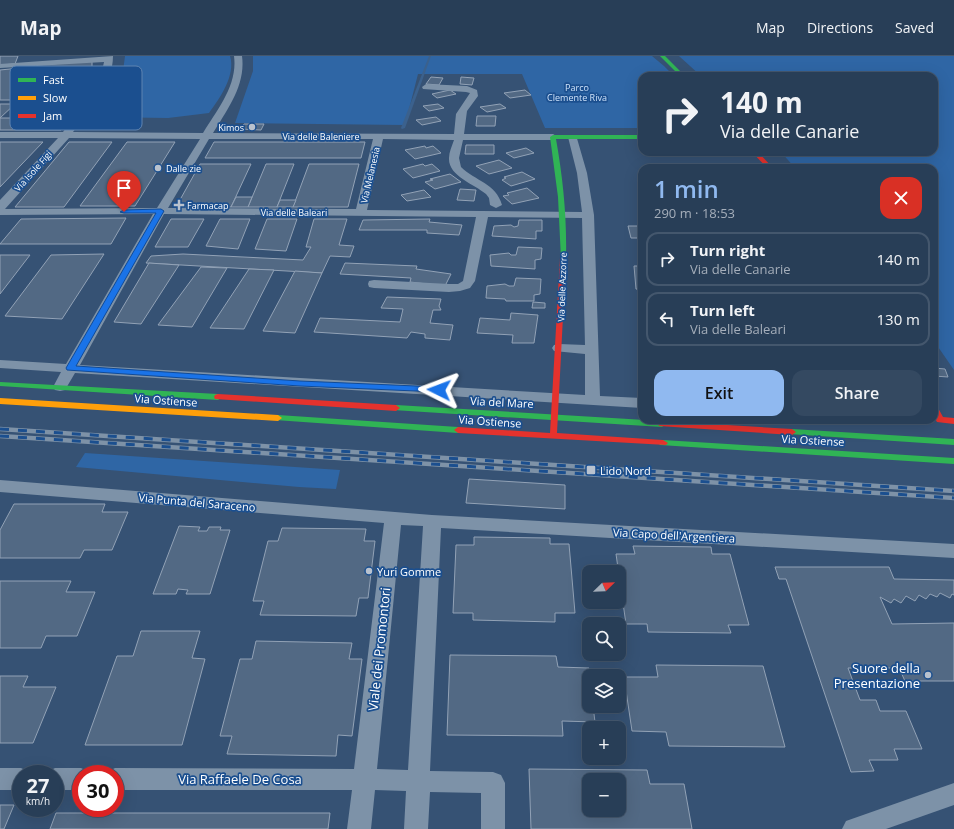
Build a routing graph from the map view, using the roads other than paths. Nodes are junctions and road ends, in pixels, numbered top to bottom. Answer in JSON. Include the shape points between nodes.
{"nodes":[{"id":1,"x":238,"y":56,"type":"edge"},
{"id":2,"x":662,"y":56,"type":"edge"},
{"id":3,"x":109,"y":58,"type":"edge"},
{"id":4,"x":0,"y":66,"type":"edge"},
{"id":5,"x":679,"y":72,"type":"edge"},
{"id":6,"x":426,"y":87,"type":"dead end"},
{"id":7,"x":70,"y":130,"type":"edge"},
{"id":8,"x":0,"y":135,"type":"edge"},
{"id":9,"x":66,"y":135,"type":"junction"},
{"id":10,"x":206,"y":135,"type":"junction"},
{"id":11,"x":379,"y":136,"type":"junction"},
{"id":12,"x":573,"y":136,"type":"junction"},
{"id":13,"x":459,"y":137,"type":"junction"},
{"id":14,"x":553,"y":137,"type":"junction"},
{"id":15,"x":638,"y":137,"type":"edge"},
{"id":16,"x":759,"y":156,"type":"edge"},
{"id":17,"x":766,"y":164,"type":"edge"},
{"id":18,"x":496,"y":206,"type":"dead end"},
{"id":19,"x":0,"y":208,"type":"edge"},
{"id":20,"x":161,"y":211,"type":"junction"},
{"id":21,"x":0,"y":212,"type":"edge"},
{"id":22,"x":361,"y":213,"type":"junction"},
{"id":23,"x":483,"y":213,"type":"junction"},
{"id":24,"x":564,"y":214,"type":"junction"},
{"id":25,"x":588,"y":215,"type":"junction"},
{"id":26,"x":374,"y":284,"type":"dead end"},
{"id":27,"x":559,"y":348,"type":"junction"},
{"id":28,"x":592,"y":350,"type":"junction"},
{"id":29,"x":0,"y":364,"type":"edge"},
{"id":30,"x":70,"y":368,"type":"junction"},
{"id":31,"x":0,"y":384,"type":"edge"},
{"id":32,"x":60,"y":387,"type":"junction"},
{"id":33,"x":556,"y":397,"type":"junction"},
{"id":34,"x":593,"y":399,"type":"junction"},
{"id":35,"x":0,"y":401,"type":"edge"},
{"id":36,"x":638,"y":403,"type":"edge"},
{"id":37,"x":77,"y":406,"type":"junction"},
{"id":38,"x":11,"y":411,"type":"dead end"},
{"id":39,"x":555,"y":418,"type":"junction"},
{"id":40,"x":638,"y":423,"type":"edge"},
{"id":41,"x":655,"y":424,"type":"edge"},
{"id":42,"x":554,"y":437,"type":"junction"},
{"id":43,"x":954,"y":442,"type":"edge"},
{"id":44,"x":954,"y":461,"type":"edge"},
{"id":45,"x":0,"y":486,"type":"edge"},
{"id":46,"x":393,"y":519,"type":"junction"},
{"id":47,"x":432,"y":521,"type":"junction"},
{"id":48,"x":954,"y":551,"type":"edge"},
{"id":49,"x":0,"y":779,"type":"edge"},
{"id":50,"x":12,"y":779,"type":"edge"},
{"id":51,"x":124,"y":779,"type":"edge"},
{"id":52,"x":365,"y":780,"type":"junction"},
{"id":53,"x":418,"y":780,"type":"junction"},
{"id":54,"x":954,"y":794,"type":"edge"},
{"id":55,"x":891,"y":823,"type":"edge"},
{"id":56,"x":359,"y":829,"type":"edge"},
{"id":57,"x":416,"y":829,"type":"edge"},
{"id":58,"x":493,"y":829,"type":"edge"},
{"id":59,"x":854,"y":829,"type":"edge"}],
"edges":[{"from":1,"to":10,"type":"street","via":[[239,68],[235,86]]},
{"from":2,"to":5,"type":"street"},
{"from":3,"to":4,"type":"street"},
{"from":6,"to":13,"type":"street","via":[[467,89],[474,92],[474,96],[461,112]]},
{"from":7,"to":9,"type":"street","name":"Via Isole Figi"},
{"from":8,"to":9,"type":"street","name":"Via delle Baleniere"},
{"from":9,"to":10,"type":"street","name":"Via delle Baleniere"},
{"from":9,"to":19,"type":"street","name":"Via Isole Figi"},
{"from":10,"to":11,"type":"street","name":"Via delle Baleniere"},
{"from":10,"to":20,"type":"street"},
{"from":11,"to":13,"type":"street","name":"Via delle Baleniere"},
{"from":11,"to":22,"type":"street","name":"Via Melanesia"},
{"from":12,"to":14,"type":"street","name":"Via delle Baleniere"},
{"from":12,"to":15,"type":"street","name":"Via delle Baleniere"},
{"from":12,"to":25,"type":"street"},
{"from":13,"to":14,"type":"street","name":"Via delle Baleniere"},
{"from":13,"to":18,"type":"street","via":[[454,163],[462,172],[492,193]]},
{"from":14,"to":24,"type":"street","name":"Via delle Azzorre"},
{"from":16,"to":17,"type":"street"},
{"from":20,"to":21,"type":"street","name":"Via delle Baleari"},
{"from":20,"to":22,"type":"street","name":"Via delle Baleari"},
{"from":20,"to":30,"type":"street"},
{"from":22,"to":23,"type":"street","name":"Via delle Baleari"},
{"from":23,"to":24,"type":"street","name":"Via delle Baleari"},
{"from":23,"to":26,"type":"street","via":[[469,281],[466,285],[449,288]]},
{"from":24,"to":25,"type":"street","name":"Via delle Baleari"},
{"from":24,"to":27,"type":"street","name":"Via delle Azzorre"},
{"from":25,"to":28,"type":"street"},
{"from":27,"to":28,"type":"street"},
{"from":27,"to":33,"type":"street","name":"Via delle Azzorre"},
{"from":28,"to":34,"type":"street"},
{"from":29,"to":30,"type":"street"},
{"from":30,"to":32,"type":"street"},
{"from":30,"to":33,"type":"street"},
{"from":31,"to":32,"type":"street","name":"Via del Mare"},
{"from":32,"to":39,"type":"street","name":"Via del Mare"},
{"from":33,"to":34,"type":"street"},
{"from":33,"to":39,"type":"street","name":"Via delle Azzorre"},
{"from":34,"to":36,"type":"street"},
{"from":35,"to":37,"type":"street","name":"Via Ostiense"},
{"from":37,"to":38,"type":"street"},
{"from":37,"to":42,"type":"street","name":"Via Ostiense"},
{"from":39,"to":40,"type":"street","name":"Via del Mare"},
{"from":39,"to":42,"type":"street","name":"Via delle Azzorre"},
{"from":41,"to":43,"type":"street","name":"Via del Mare"},
{"from":42,"to":44,"type":"street","name":"Via Ostiense"},
{"from":45,"to":46,"type":"street","name":"Via Punta del Saraceno"},
{"from":46,"to":47,"type":"street","name":"Via Capo dell'Argentiera"},
{"from":46,"to":52,"type":"street","name":"Viale dei Promontori"},
{"from":47,"to":48,"type":"street","name":"Via Capo dell'Argentiera"},
{"from":47,"to":53,"type":"street"},
{"from":49,"to":50,"type":"street"},
{"from":51,"to":52,"type":"street","name":"Via Raffaele De Cosa"},
{"from":52,"to":53,"type":"street"},
{"from":52,"to":56,"type":"street","name":"Viale dei Promontori"},
{"from":53,"to":57,"type":"street"},
{"from":53,"to":58,"type":"street","via":[[493,782]]},
{"from":54,"to":55,"type":"street"},
{"from":55,"to":59,"type":"street"}]}
